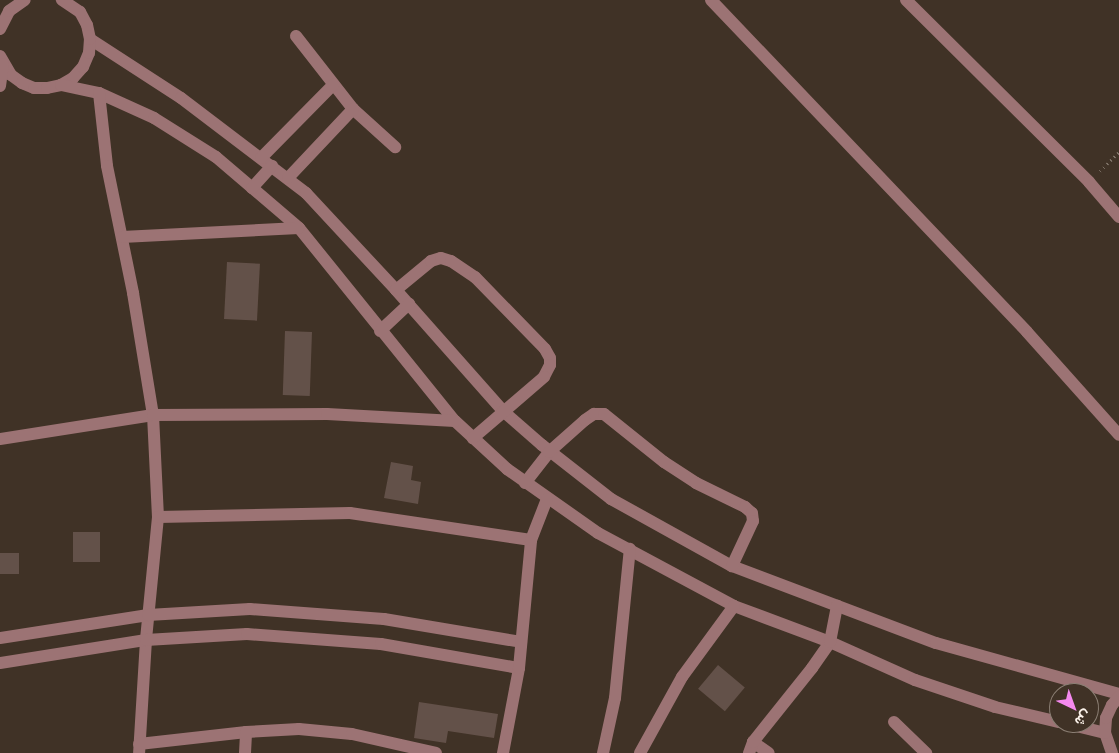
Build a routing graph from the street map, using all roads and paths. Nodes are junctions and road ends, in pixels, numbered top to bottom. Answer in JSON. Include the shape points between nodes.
{"nodes":[{"id":1,"x":25,"y":0,"type":"edge"},
{"id":2,"x":62,"y":0,"type":"edge"},
{"id":3,"x":711,"y":0,"type":"edge"},
{"id":4,"x":906,"y":0,"type":"edge"},
{"id":5,"x":79,"y":6,"type":"edge"},
{"id":6,"x":5,"y":10,"type":"edge"},
{"id":7,"x":0,"y":29,"type":"edge"},
{"id":8,"x":296,"y":36,"type":"dead end"},
{"id":9,"x":90,"y":39,"type":"junction"},
{"id":10,"x":2,"y":60,"type":"edge"},
{"id":11,"x":333,"y":84,"type":"junction"},
{"id":12,"x":61,"y":85,"type":"junction"},
{"id":13,"x":0,"y":86,"type":"edge"},
{"id":14,"x":99,"y":93,"type":"junction"},
{"id":15,"x":353,"y":109,"type":"junction"},
{"id":16,"x":395,"y":147,"type":"dead end"},
{"id":17,"x":1119,"y":152,"type":"edge"},
{"id":18,"x":261,"y":158,"type":"junction"},
{"id":19,"x":272,"y":166,"type":"junction"},
{"id":20,"x":288,"y":178,"type":"junction"},
{"id":21,"x":1089,"y":182,"type":"junction"},
{"id":22,"x":252,"y":188,"type":"junction"},
{"id":23,"x":1118,"y":213,"type":"edge"},
{"id":24,"x":299,"y":228,"type":"junction"},
{"id":25,"x":122,"y":236,"type":"junction"},
{"id":26,"x":396,"y":290,"type":"junction"},
{"id":27,"x":409,"y":304,"type":"junction"},
{"id":28,"x":380,"y":331,"type":"junction"},
{"id":29,"x":503,"y":410,"type":"junction"},
{"id":30,"x":153,"y":415,"type":"junction"},
{"id":31,"x":455,"y":421,"type":"junction"},
{"id":32,"x":1119,"y":435,"type":"edge"},
{"id":33,"x":473,"y":438,"type":"junction"},
{"id":34,"x":0,"y":439,"type":"edge"},
{"id":35,"x":550,"y":452,"type":"junction"},
{"id":36,"x":525,"y":483,"type":"junction"},
{"id":37,"x":547,"y":499,"type":"junction"},
{"id":38,"x":158,"y":517,"type":"junction"},
{"id":39,"x":531,"y":540,"type":"junction"},
{"id":40,"x":630,"y":549,"type":"junction"},
{"id":41,"x":732,"y":566,"type":"junction"},
{"id":42,"x":734,"y":606,"type":"junction"},
{"id":43,"x":837,"y":606,"type":"junction"},
{"id":44,"x":148,"y":615,"type":"junction"},
{"id":45,"x":0,"y":638,"type":"edge"},
{"id":46,"x":146,"y":640,"type":"junction"},
{"id":47,"x":521,"y":642,"type":"junction"},
{"id":48,"x":830,"y":642,"type":"junction"},
{"id":49,"x":0,"y":663,"type":"edge"},
{"id":50,"x":518,"y":668,"type":"junction"},
{"id":51,"x":1119,"y":696,"type":"edge"},
{"id":52,"x":1049,"y":720,"type":"edge"},
{"id":53,"x":894,"y":722,"type":"dead end"},
{"id":54,"x":246,"y":732,"type":"junction"},
{"id":55,"x":1099,"y":732,"type":"edge"},
{"id":56,"x":1105,"y":733,"type":"junction"},
{"id":57,"x":751,"y":747,"type":"edge"},
{"id":58,"x":139,"y":748,"type":"edge"},
{"id":59,"x":245,"y":753,"type":"edge"},
{"id":60,"x":436,"y":753,"type":"edge"},
{"id":61,"x":503,"y":753,"type":"edge"},
{"id":62,"x":603,"y":753,"type":"edge"},
{"id":63,"x":640,"y":753,"type":"edge"},
{"id":64,"x":769,"y":753,"type":"edge"},
{"id":65,"x":926,"y":753,"type":"edge"},
{"id":66,"x":1112,"y":753,"type":"edge"}],
"edges":[{"from":1,"to":6,"type":"street"},
{"from":2,"to":5,"type":"street"},
{"from":3,"to":32,"type":"street","via":[[1027,332]]},
{"from":4,"to":21,"type":"street"},
{"from":5,"to":9,"type":"street"},
{"from":6,"to":7,"type":"street"},
{"from":8,"to":11,"type":"street"},
{"from":9,"to":12,"type":"street","via":[[83,67]]},
{"from":9,"to":18,"type":"street","via":[[181,98]]},
{"from":10,"to":12,"type":"street","via":[[11,75],[22,83],[34,88]]},
{"from":10,"to":13,"type":"street"},
{"from":11,"to":15,"type":"street"},
{"from":11,"to":18,"type":"street"},
{"from":12,"to":14,"type":"street"},
{"from":14,"to":22,"type":"street","via":[[154,118],[216,157]]},
{"from":14,"to":25,"type":"street","via":[[107,166]]},
{"from":15,"to":16,"type":"street"},
{"from":15,"to":20,"type":"street"},
{"from":17,"to":21,"type":"path"},
{"from":18,"to":19,"type":"street"},
{"from":19,"to":20,"type":"street"},
{"from":19,"to":22,"type":"street"},
{"from":20,"to":26,"type":"street","via":[[306,193]]},
{"from":21,"to":23,"type":"street"},
{"from":22,"to":24,"type":"street"},
{"from":24,"to":25,"type":"street"},
{"from":24,"to":28,"type":"street"},
{"from":25,"to":30,"type":"street"},
{"from":26,"to":27,"type":"street"},
{"from":26,"to":29,"type":"street","via":[[431,261],[441,258],[451,261],[475,278],[545,349],[550,365],[544,377]]},
{"from":27,"to":28,"type":"street"},
{"from":27,"to":29,"type":"street"},
{"from":28,"to":31,"type":"street"},
{"from":29,"to":33,"type":"street"},
{"from":29,"to":35,"type":"street"},
{"from":30,"to":31,"type":"street","via":[[327,414]]},
{"from":30,"to":34,"type":"street"},
{"from":30,"to":38,"type":"street"},
{"from":31,"to":33,"type":"street"},
{"from":33,"to":36,"type":"street"},
{"from":35,"to":36,"type":"street"},
{"from":35,"to":41,"type":"street","via":[[611,499]]},
{"from":35,"to":41,"type":"street","via":[[585,420],[594,414],[604,414],[664,462],[752,513],[753,521]]},
{"from":36,"to":37,"type":"street"},
{"from":37,"to":39,"type":"street"},
{"from":37,"to":40,"type":"street","via":[[598,533]]},
{"from":38,"to":39,"type":"street","via":[[350,513]]},
{"from":38,"to":44,"type":"street"},
{"from":39,"to":47,"type":"street"},
{"from":40,"to":42,"type":"street"},
{"from":40,"to":62,"type":"street","via":[[615,698]]},
{"from":41,"to":43,"type":"street"},
{"from":42,"to":48,"type":"street"},
{"from":42,"to":63,"type":"street","via":[[682,678]]},
{"from":43,"to":48,"type":"street"},
{"from":43,"to":51,"type":"street","via":[[936,643]]},
{"from":44,"to":45,"type":"street"},
{"from":44,"to":46,"type":"street"},
{"from":44,"to":47,"type":"street","via":[[260,609],[384,619]]},
{"from":46,"to":49,"type":"street"},
{"from":46,"to":50,"type":"street","via":[[247,634],[381,644]]},
{"from":46,"to":58,"type":"street"},
{"from":47,"to":50,"type":"street"},
{"from":48,"to":52,"type":"street","via":[[915,680],[995,707]]},
{"from":48,"to":57,"type":"street"},
{"from":50,"to":61,"type":"street"},
{"from":51,"to":56,"type":"street","via":[[1106,718]]},
{"from":53,"to":65,"type":"street"},
{"from":54,"to":58,"type":"street"},
{"from":54,"to":59,"type":"street"},
{"from":54,"to":60,"type":"street","via":[[299,729],[352,734]]},
{"from":55,"to":56,"type":"street"},
{"from":56,"to":66,"type":"street"},
{"from":57,"to":64,"type":"street"}]}
